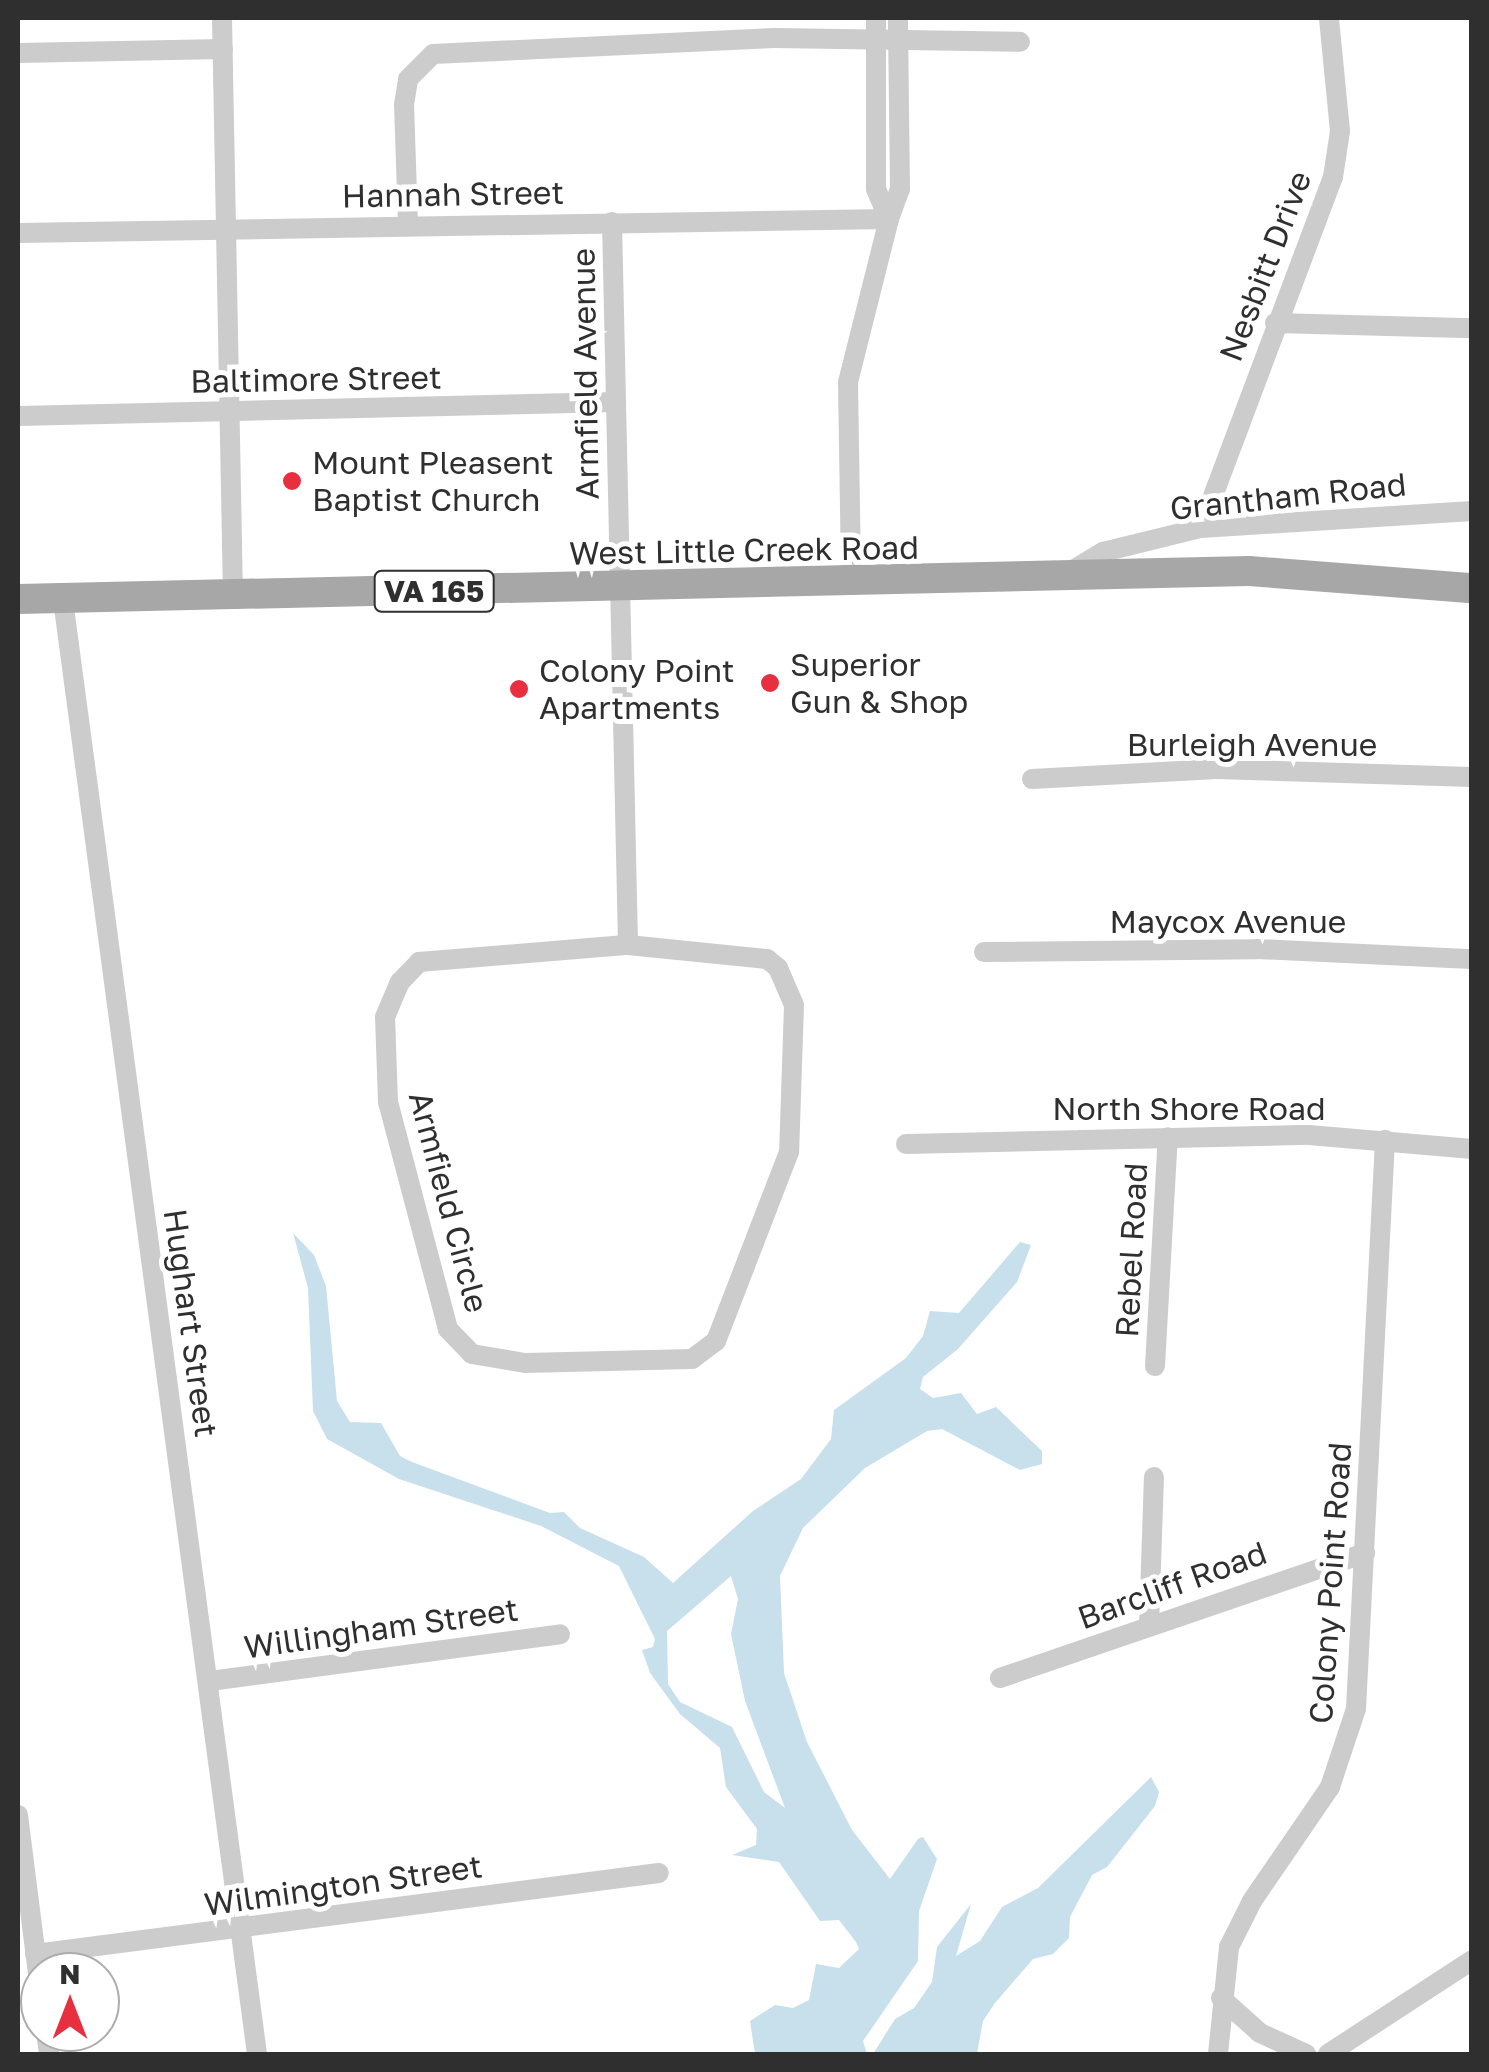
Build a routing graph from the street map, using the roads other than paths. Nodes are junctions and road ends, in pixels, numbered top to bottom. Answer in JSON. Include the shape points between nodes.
{"nodes":[{"id":1,"x":222,"y":18,"type":"edge"},
{"id":2,"x":1329,"y":18,"type":"edge"},
{"id":3,"x":899,"y":26,"type":"edge"},
{"id":4,"x":876,"y":27,"type":"edge"},
{"id":5,"x":1020,"y":42,"type":"dead end"},
{"id":6,"x":223,"y":49,"type":"junction"},
{"id":7,"x":18,"y":53,"type":"edge"},
{"id":8,"x":889,"y":219,"type":"junction"},
{"id":9,"x":612,"y":222,"type":"junction"},
{"id":10,"x":408,"y":224,"type":"junction"},
{"id":11,"x":230,"y":228,"type":"junction"},
{"id":12,"x":18,"y":234,"type":"edge"},
{"id":13,"x":1275,"y":324,"type":"junction"},
{"id":14,"x":1472,"y":328,"type":"edge"},
{"id":15,"x":616,"y":402,"type":"junction"},
{"id":16,"x":230,"y":411,"type":"junction"},
{"id":17,"x":18,"y":416,"type":"edge"},
{"id":18,"x":1472,"y":511,"type":"edge"},
{"id":19,"x":1200,"y":528,"type":"junction"},
{"id":20,"x":1060,"y":578,"type":"junction"},
{"id":21,"x":851,"y":583,"type":"junction"},
{"id":22,"x":618,"y":587,"type":"junction"},
{"id":23,"x":1472,"y":588,"type":"edge"},
{"id":24,"x":233,"y":596,"type":"junction"},
{"id":25,"x":18,"y":599,"type":"edge"},
{"id":26,"x":63,"y":600,"type":"junction"},
{"id":27,"x":1472,"y":776,"type":"edge"},
{"id":28,"x":1032,"y":779,"type":"dead end"},
{"id":29,"x":628,"y":946,"type":"junction"},
{"id":30,"x":984,"y":952,"type":"dead end"},
{"id":31,"x":1472,"y":959,"type":"edge"},
{"id":32,"x":1168,"y":1137,"type":"junction"},
{"id":33,"x":1384,"y":1140,"type":"junction"},
{"id":34,"x":906,"y":1144,"type":"dead end"},
{"id":35,"x":1472,"y":1149,"type":"edge"},
{"id":36,"x":1156,"y":1366,"type":"dead end"},
{"id":37,"x":1154,"y":1478,"type":"dead end"},
{"id":38,"x":1365,"y":1553,"type":"junction"},
{"id":39,"x":1149,"y":1626,"type":"junction"},
{"id":40,"x":560,"y":1634,"type":"dead end"},
{"id":41,"x":1000,"y":1678,"type":"dead end"},
{"id":42,"x":210,"y":1680,"type":"junction"},
{"id":43,"x":18,"y":1815,"type":"edge"},
{"id":44,"x":658,"y":1873,"type":"dead end"},
{"id":45,"x":244,"y":1929,"type":"junction"},
{"id":46,"x":35,"y":1952,"type":"edge"},
{"id":47,"x":52,"y":1952,"type":"edge"},
{"id":48,"x":1472,"y":1960,"type":"edge"},
{"id":49,"x":1221,"y":1998,"type":"junction"},
{"id":50,"x":257,"y":2054,"type":"edge"},
{"id":51,"x":1218,"y":2054,"type":"edge"},
{"id":52,"x":1306,"y":2054,"type":"edge"},
{"id":53,"x":1328,"y":2054,"type":"edge"}],
"edges":[{"from":1,"to":6,"type":"street"},
{"from":2,"to":13,"type":"street","name":"Nesbitt Drive","via":[[1340,131],[1333,176]]},
{"from":3,"to":4,"type":"street"},
{"from":3,"to":5,"type":"street"},
{"from":3,"to":8,"type":"street","via":[[900,190]]},
{"from":4,"to":8,"type":"street","via":[[876,190]]},
{"from":4,"to":10,"type":"street","via":[[434,54],[408,79]]},
{"from":6,"to":7,"type":"street"},
{"from":6,"to":11,"type":"street"},
{"from":8,"to":9,"type":"street","name":"Hannah Street"},
{"from":8,"to":21,"type":"street","via":[[848,382]]},
{"from":9,"to":10,"type":"street","name":"Hannah Street"},
{"from":9,"to":15,"type":"street","name":"Armfield Avenue"},
{"from":10,"to":11,"type":"street","name":"Hannah Street"},
{"from":11,"to":12,"type":"street","name":"Hannah Street"},
{"from":11,"to":16,"type":"street"},
{"from":13,"to":14,"type":"street"},
{"from":13,"to":19,"type":"street","name":"Nesbitt Drive"},
{"from":15,"to":16,"type":"street","name":"Baltimore Street"},
{"from":15,"to":22,"type":"street","name":"Armfield Avenue"},
{"from":16,"to":17,"type":"street","name":"Baltimore Street"},
{"from":16,"to":24,"type":"street"},
{"from":18,"to":19,"type":"street","name":"Grantham Road"},
{"from":19,"to":20,"type":"street","name":"Grantham Road","via":[[1103,552]]},
{"from":20,"to":21,"type":"main road","name":"West Little Creek Road","number":"VA 165"},
{"from":20,"to":23,"type":"main road","name":"West Little Creek Road","number":"VA 165","via":[[1250,572]]},
{"from":21,"to":22,"type":"main road","name":"West Little Creek Road","number":"VA 165"},
{"from":22,"to":24,"type":"main road","name":"West Little Creek Road","number":"VA 165"},
{"from":22,"to":29,"type":"street","name":"Armfield Avenue"},
{"from":24,"to":26,"type":"main road","name":"West Little Creek Road","number":"VA 165"},
{"from":25,"to":26,"type":"main road","name":"West Little Creek Road","number":"VA 165"},
{"from":26,"to":42,"type":"street","name":"Hughart Street"},
{"from":27,"to":28,"type":"street","name":"Burleigh Avenue","via":[[1217,769]]},
{"from":29,"to":29,"type":"street","name":"Armfield Circle","via":[[418,962],[400,982],[385,1017],[388,1102],[448,1329],[472,1354],[525,1364],[692,1359],[716,1341],[789,1152],[794,1005],[778,968],[767,960]]},
{"from":30,"to":31,"type":"street","name":"Maycox Avenue","via":[[1257,949]]},
{"from":32,"to":33,"type":"street","name":"North Shore Road"},
{"from":32,"to":34,"type":"street","name":"North Shore Road"},
{"from":32,"to":36,"type":"street","name":"Rebel Road"},
{"from":33,"to":35,"type":"street","name":"North Shore Road"},
{"from":33,"to":38,"type":"street","name":"Colony Point Road"},
{"from":37,"to":39,"type":"street"},
{"from":38,"to":39,"type":"street","name":"Barcliff Road"},
{"from":38,"to":49,"type":"street","name":"Colony Point Road","via":[[1356,1709],[1343,1758],[1314,1814],[1240,1920]]},
{"from":39,"to":41,"type":"street","name":"Barcliff Road"},
{"from":40,"to":42,"type":"street","name":"Willingham Street"},
{"from":42,"to":45,"type":"street","name":"Hughart Street"},
{"from":43,"to":46,"type":"street"},
{"from":44,"to":45,"type":"street","name":"Wilmington Street"},
{"from":45,"to":47,"type":"street","name":"Wilmington Street"},
{"from":45,"to":50,"type":"street","name":"Hughart Street"},
{"from":48,"to":53,"type":"street"},
{"from":49,"to":51,"type":"street","name":"Colony Point Road"},
{"from":49,"to":52,"type":"street","via":[[1260,2033]]}]}
